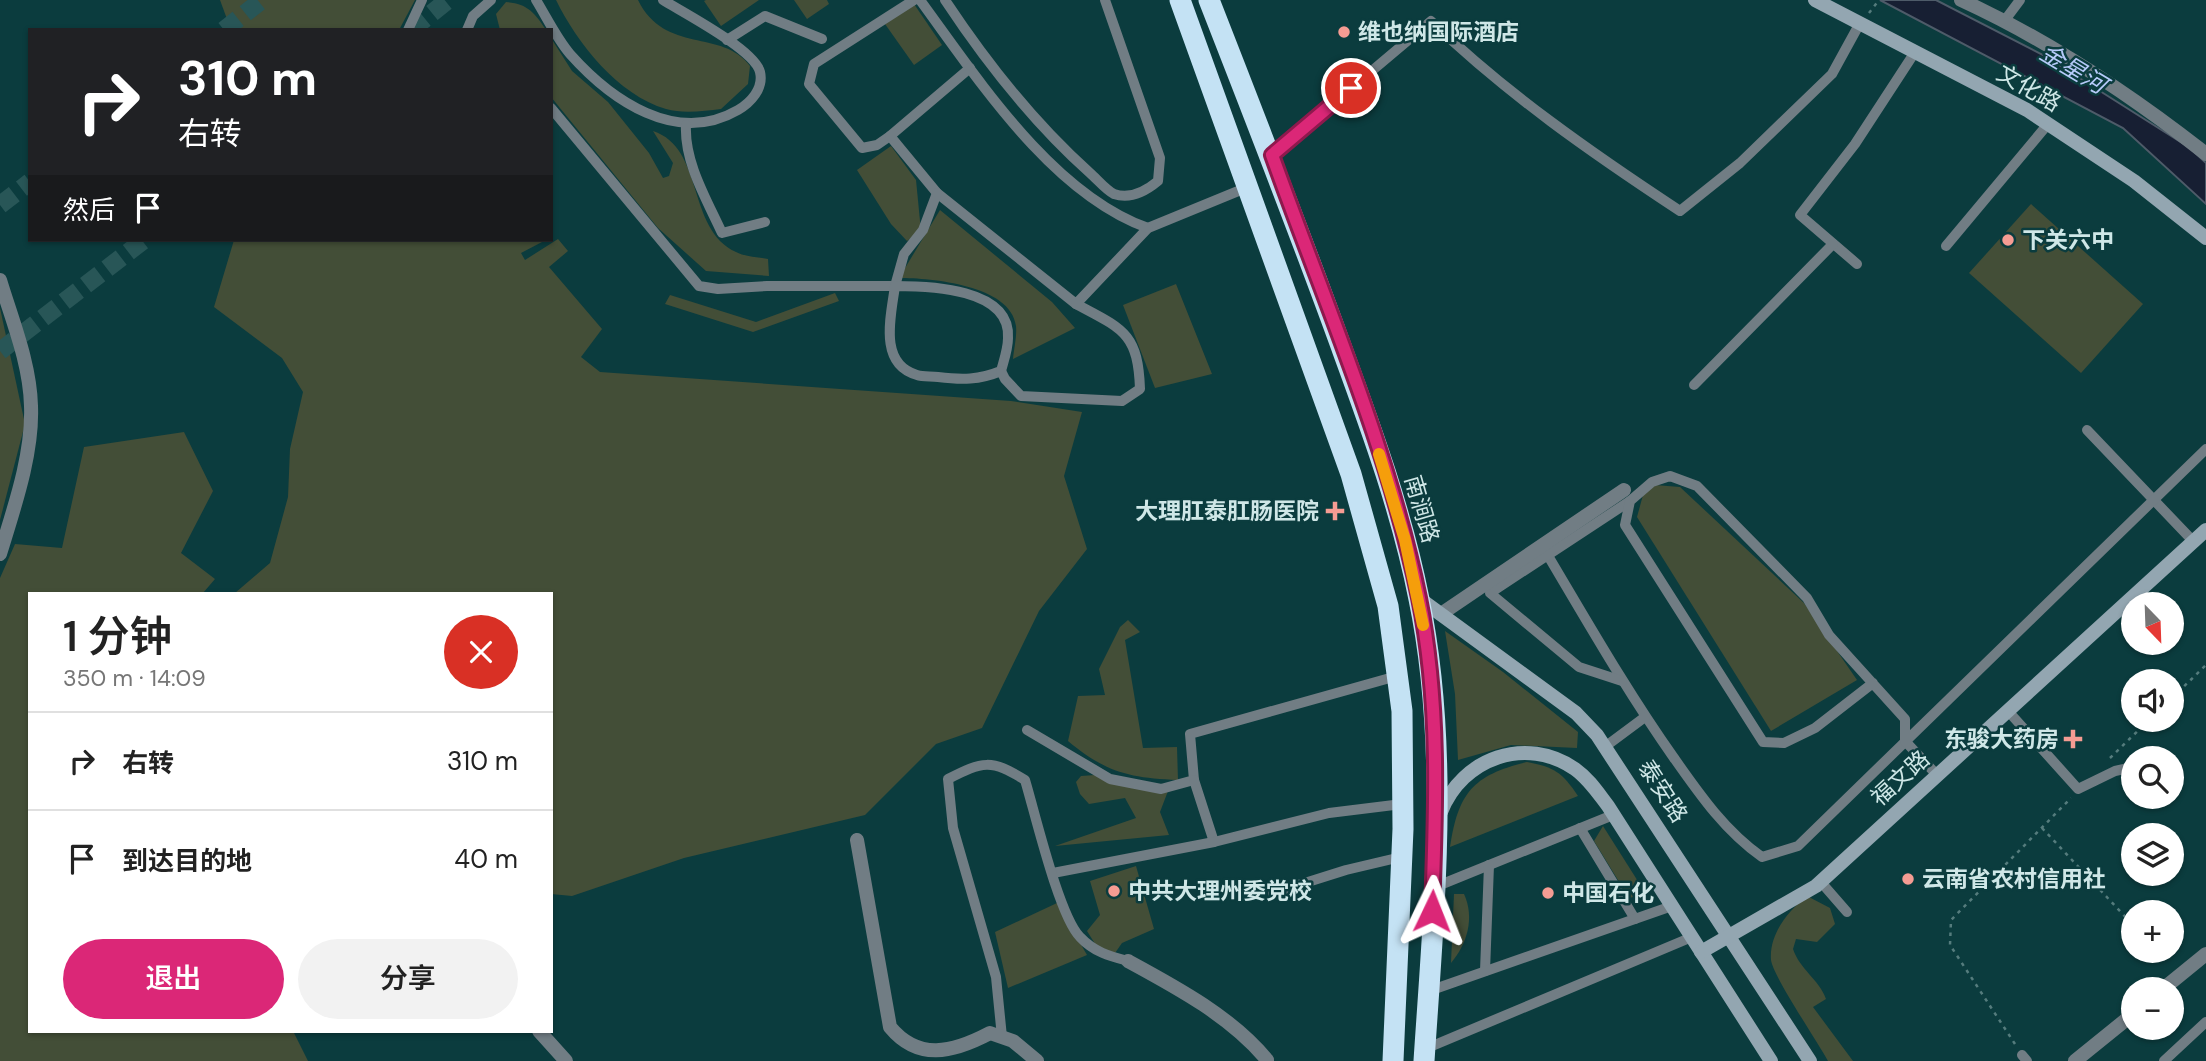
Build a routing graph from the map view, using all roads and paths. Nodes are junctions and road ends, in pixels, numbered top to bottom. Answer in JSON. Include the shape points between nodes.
{"nodes":[{"id":1,"x":422,"y":0,"type":"edge"},
{"id":2,"x":491,"y":0,"type":"edge"},
{"id":3,"x":536,"y":0,"type":"edge"},
{"id":4,"x":663,"y":0,"type":"edge"},
{"id":5,"x":914,"y":0,"type":"edge"},
{"id":6,"x":920,"y":0,"type":"edge"},
{"id":7,"x":945,"y":0,"type":"edge"},
{"id":8,"x":1105,"y":0,"type":"edge"},
{"id":9,"x":1180,"y":0,"type":"edge"},
{"id":10,"x":1209,"y":0,"type":"edge"},
{"id":11,"x":1815,"y":0,"type":"edge"},
{"id":12,"x":1961,"y":0,"type":"edge"},
{"id":13,"x":2020,"y":0,"type":"edge"},
{"id":14,"x":2005,"y":20,"type":"junction"},
{"id":15,"x":1860,"y":23,"type":"junction"},
{"id":16,"x":409,"y":28,"type":"edge"},
{"id":17,"x":468,"y":28,"type":"edge"},
{"id":18,"x":822,"y":39,"type":"dead end"},
{"id":19,"x":727,"y":40,"type":"junction"},
{"id":20,"x":1915,"y":52,"type":"junction"},
{"id":21,"x":970,"y":68,"type":"junction"},
{"id":22,"x":553,"y":110,"type":"edge"},
{"id":23,"x":2048,"y":124,"type":"junction"},
{"id":24,"x":686,"y":125,"type":"junction"},
{"id":25,"x":890,"y":136,"type":"junction"},
{"id":26,"x":2206,"y":154,"type":"edge"},
{"id":27,"x":1272,"y":155,"type":"junction"},
{"id":28,"x":1248,"y":187,"type":"junction"},
{"id":29,"x":937,"y":193,"type":"junction"},
{"id":30,"x":765,"y":222,"type":"dead end"},
{"id":31,"x":1148,"y":228,"type":"junction"},
{"id":32,"x":2206,"y":238,"type":"edge"},
{"id":33,"x":1833,"y":244,"type":"junction"},
{"id":34,"x":1946,"y":246,"type":"dead end"},
{"id":35,"x":1857,"y":264,"type":"dead end"},
{"id":36,"x":0,"y":280,"type":"edge"},
{"id":37,"x":895,"y":286,"type":"junction"},
{"id":38,"x":1076,"y":304,"type":"junction"},
{"id":39,"x":1001,"y":371,"type":"junction"},
{"id":40,"x":1694,"y":385,"type":"dead end"},
{"id":41,"x":2087,"y":430,"type":"dead end"},
{"id":42,"x":2206,"y":449,"type":"edge"},
{"id":43,"x":1627,"y":495,"type":"junction"},
{"id":44,"x":2154,"y":499,"type":"junction"},
{"id":45,"x":2206,"y":530,"type":"edge"},
{"id":46,"x":2193,"y":541,"type":"junction"},
{"id":47,"x":0,"y":554,"type":"edge"},
{"id":48,"x":1547,"y":554,"type":"junction"},
{"id":49,"x":1420,"y":600,"type":"junction"},
{"id":50,"x":1441,"y":614,"type":"junction"},
{"id":51,"x":2206,"y":665,"type":"edge"},
{"id":52,"x":1397,"y":676,"type":"junction"},
{"id":53,"x":1622,"y":681,"type":"junction"},
{"id":54,"x":1873,"y":683,"type":"junction"},
{"id":55,"x":2184,"y":686,"type":"edge"},
{"id":56,"x":2008,"y":711,"type":"junction"},
{"id":57,"x":1645,"y":717,"type":"junction"},
{"id":58,"x":1027,"y":730,"type":"dead end"},
{"id":59,"x":2137,"y":732,"type":"edge"},
{"id":60,"x":1905,"y":741,"type":"junction"},
{"id":61,"x":1606,"y":746,"type":"junction"},
{"id":62,"x":2105,"y":763,"type":"dead end"},
{"id":63,"x":2121,"y":770,"type":"edge"},
{"id":64,"x":1937,"y":775,"type":"junction"},
{"id":65,"x":1194,"y":780,"type":"junction"},
{"id":66,"x":2078,"y":789,"type":"junction"},
{"id":67,"x":1403,"y":804,"type":"junction"},
{"id":68,"x":1613,"y":815,"type":"junction"},
{"id":69,"x":2042,"y":827,"type":"junction"},
{"id":70,"x":1580,"y":828,"type":"junction"},
{"id":71,"x":1435,"y":830,"type":"junction"},
{"id":72,"x":857,"y":840,"type":"dead end"},
{"id":73,"x":1214,"y":842,"type":"junction"},
{"id":74,"x":1402,"y":857,"type":"junction"},
{"id":75,"x":1489,"y":865,"type":"junction"},
{"id":76,"x":1053,"y":873,"type":"junction"},
{"id":77,"x":1821,"y":881,"type":"junction"},
{"id":78,"x":1433,"y":888,"type":"junction"},
{"id":79,"x":1273,"y":893,"type":"dead end"},
{"id":80,"x":1672,"y":906,"type":"junction"},
{"id":81,"x":1847,"y":912,"type":"dead end"},
{"id":82,"x":2121,"y":912,"type":"edge"},
{"id":83,"x":1635,"y":919,"type":"junction"},
{"id":84,"x":1728,"y":935,"type":"junction"},
{"id":85,"x":1692,"y":937,"type":"junction"},
{"id":86,"x":1701,"y":952,"type":"junction"},
{"id":87,"x":2206,"y":954,"type":"edge"},
{"id":88,"x":1128,"y":961,"type":"joint"},
{"id":89,"x":1485,"y":971,"type":"junction"},
{"id":90,"x":2178,"y":977,"type":"edge"},
{"id":91,"x":1429,"y":991,"type":"junction"},
{"id":92,"x":2206,"y":1022,"type":"edge"},
{"id":93,"x":2121,"y":1024,"type":"edge"},
{"id":94,"x":541,"y":1033,"type":"edge"},
{"id":95,"x":1002,"y":1037,"type":"junction"},
{"id":96,"x":1425,"y":1055,"type":"edge"},
{"id":97,"x":2025,"y":1058,"type":"edge"},
{"id":98,"x":566,"y":1061,"type":"edge"},
{"id":99,"x":1037,"y":1061,"type":"edge"},
{"id":100,"x":1266,"y":1061,"type":"edge"},
{"id":101,"x":1393,"y":1061,"type":"edge"},
{"id":102,"x":1772,"y":1061,"type":"edge"},
{"id":103,"x":1810,"y":1061,"type":"edge"},
{"id":104,"x":2074,"y":1061,"type":"edge"},
{"id":105,"x":2164,"y":1061,"type":"edge"}],
"edges":[{"from":1,"to":16,"type":"lane"},
{"from":2,"to":17,"type":"lane","via":[[472,16]]},
{"from":3,"to":24,"type":"lane","via":[[568,52],[590,75],[623,102]]},
{"from":4,"to":19,"type":"lane"},
{"from":5,"to":25,"type":"lane","via":[[814,64],[809,84],[862,148]]},
{"from":6,"to":21,"type":"lane"},
{"from":7,"to":8,"type":"lane","via":[[978,50],[1064,150],[1113,194],[1130,196],[1158,181],[1160,158]]},
{"from":9,"to":28,"type":"highway"},
{"from":10,"to":27,"type":"highway","name":"南涧路"},
{"from":11,"to":15,"type":"main road","name":"文化路"},
{"from":12,"to":14,"type":"street"},
{"from":13,"to":14,"type":"lane"},
{"from":14,"to":26,"type":"street","via":[[2101,79]]},
{"from":15,"to":20,"type":"main road","name":"文化路"},
{"from":15,"to":27,"type":"lane","via":[[1832,74],[1740,163],[1680,211],[1548,122],[1466,55],[1431,17]]},
{"from":18,"to":19,"type":"lane","via":[[765,16]]},
{"from":19,"to":24,"type":"lane","via":[[751,56],[760,72],[759,88],[750,103],[729,115]]},
{"from":20,"to":23,"type":"main road","name":"文化路"},
{"from":20,"to":33,"type":"lane","via":[[1855,144],[1800,215]]},
{"from":21,"to":25,"type":"lane"},
{"from":21,"to":31,"type":"lane","via":[[1048,159],[1093,199]]},
{"from":22,"to":37,"type":"lane","via":[[699,286]]},
{"from":23,"to":32,"type":"main road","name":"文化路","via":[[2134,181]]},
{"from":23,"to":34,"type":"lane"},
{"from":24,"to":30,"type":"lane","via":[[696,174],[722,233]]},
{"from":25,"to":29,"type":"lane"},
{"from":27,"to":49,"type":"highway","name":"南涧路","via":[[1382,464]]},
{"from":28,"to":31,"type":"lane"},
{"from":28,"to":52,"type":"highway","via":[[1351,474],[1388,606]]},
{"from":29,"to":37,"type":"lane","via":[[923,230],[904,254]]},
{"from":29,"to":38,"type":"lane"},
{"from":31,"to":38,"type":"lane"},
{"from":33,"to":35,"type":"lane"},
{"from":33,"to":40,"type":"lane"},
{"from":36,"to":47,"type":"street","via":[[24,358],[31,405],[28,442]]},
{"from":37,"to":39,"type":"lane","via":[[968,293],[986,300],[1003,318],[1009,336]]},
{"from":37,"to":39,"type":"lane","via":[[890,343],[895,363],[902,369],[918,376],[954,379],[979,379]]},
{"from":38,"to":39,"type":"lane","via":[[1112,323],[1132,342],[1139,358],[1140,389],[1122,401],[1021,396]]},
{"from":41,"to":44,"type":"lane"},
{"from":42,"to":44,"type":"lane"},
{"from":43,"to":48,"type":"lane"},
{"from":43,"to":50,"type":"street"},
{"from":43,"to":54,"type":"lane","via":[[1670,476],[1697,486],[1807,597],[1829,635]]},
{"from":43,"to":54,"type":"lane","via":[[1625,525],[1763,742],[1784,743],[1815,727]]},
{"from":44,"to":46,"type":"lane"},
{"from":44,"to":60,"type":"lane"},
{"from":45,"to":46,"type":"main road","name":"福文路"},
{"from":46,"to":56,"type":"main road","name":"福文路"},
{"from":48,"to":53,"type":"lane"},
{"from":48,"to":53,"type":"lane","via":[[1490,593],[1579,667]]},
{"from":49,"to":50,"type":"main road","name":"泰安路"},
{"from":49,"to":71,"type":"highway","name":"南涧路","via":[[1434,709]]},
{"from":50,"to":61,"type":"main road","name":"泰安路","via":[[1576,713]]},
{"from":51,"to":55,"type":"path"},
{"from":52,"to":65,"type":"lane","via":[[1190,734]]},
{"from":52,"to":67,"type":"highway"},
{"from":53,"to":57,"type":"lane"},
{"from":54,"to":60,"type":"lane","via":[[1905,719]]},
{"from":56,"to":64,"type":"main road","name":"福文路"},
{"from":56,"to":66,"type":"lane"},
{"from":57,"to":60,"type":"lane","via":[[1705,801],[1738,840],[1762,857],[1798,846]]},
{"from":57,"to":61,"type":"lane"},
{"from":58,"to":65,"type":"lane","via":[[1110,779],[1161,789]]},
{"from":59,"to":62,"type":"path"},
{"from":60,"to":64,"type":"lane"},
{"from":61,"to":84,"type":"main road","name":"泰安路"},
{"from":63,"to":66,"type":"lane"},
{"from":64,"to":77,"type":"main road","name":"福文路"},
{"from":65,"to":73,"type":"lane"},
{"from":66,"to":69,"type":"path"},
{"from":67,"to":73,"type":"lane","via":[[1329,813]]},
{"from":67,"to":74,"type":"highway"},
{"from":68,"to":70,"type":"lane"},
{"from":68,"to":71,"type":"main road","via":[[1590,782],[1570,765],[1546,756],[1513,754],[1491,759],[1462,777],[1449,794]]},
{"from":68,"to":80,"type":"main road"},
{"from":69,"to":82,"type":"path"},
{"from":69,"to":97,"type":"path","via":[[1951,920],[1948,936],[1960,963]]},
{"from":70,"to":75,"type":"lane"},
{"from":70,"to":83,"type":"lane"},
{"from":71,"to":78,"type":"highway","name":"南涧路"},
{"from":72,"to":95,"type":"street","via":[[890,1027],[900,1044],[922,1056],[950,1054],[990,1033]]},
{"from":73,"to":76,"type":"lane"},
{"from":74,"to":79,"type":"lane"},
{"from":74,"to":101,"type":"highway"},
{"from":75,"to":78,"type":"lane"},
{"from":75,"to":89,"type":"lane"},
{"from":76,"to":88,"type":"lane","via":[[1078,936],[1099,953]]},
{"from":76,"to":95,"type":"lane","via":[[1026,780],[1003,766],[980,763],[948,779],[953,828],[996,977]]},
{"from":77,"to":81,"type":"lane"},
{"from":77,"to":84,"type":"main road","name":"福文路"},
{"from":78,"to":91,"type":"highway","name":"南涧路"},
{"from":80,"to":83,"type":"lane"},
{"from":80,"to":85,"type":"main road"},
{"from":83,"to":89,"type":"lane"},
{"from":84,"to":86,"type":"main road","name":"福文路"},
{"from":84,"to":103,"type":"main road","name":"泰安路"},
{"from":85,"to":86,"type":"main road"},
{"from":85,"to":96,"type":"lane"},
{"from":86,"to":102,"type":"main road"},
{"from":87,"to":90,"type":"street"},
{"from":88,"to":100,"type":"street","via":[[1177,987],[1250,1039]]},
{"from":89,"to":91,"type":"lane"},
{"from":91,"to":96,"type":"highway","name":"南涧路"},
{"from":92,"to":105,"type":"lane"},
{"from":93,"to":104,"type":"street"},
{"from":94,"to":98,"type":"street"},
{"from":95,"to":99,"type":"street"}]}
